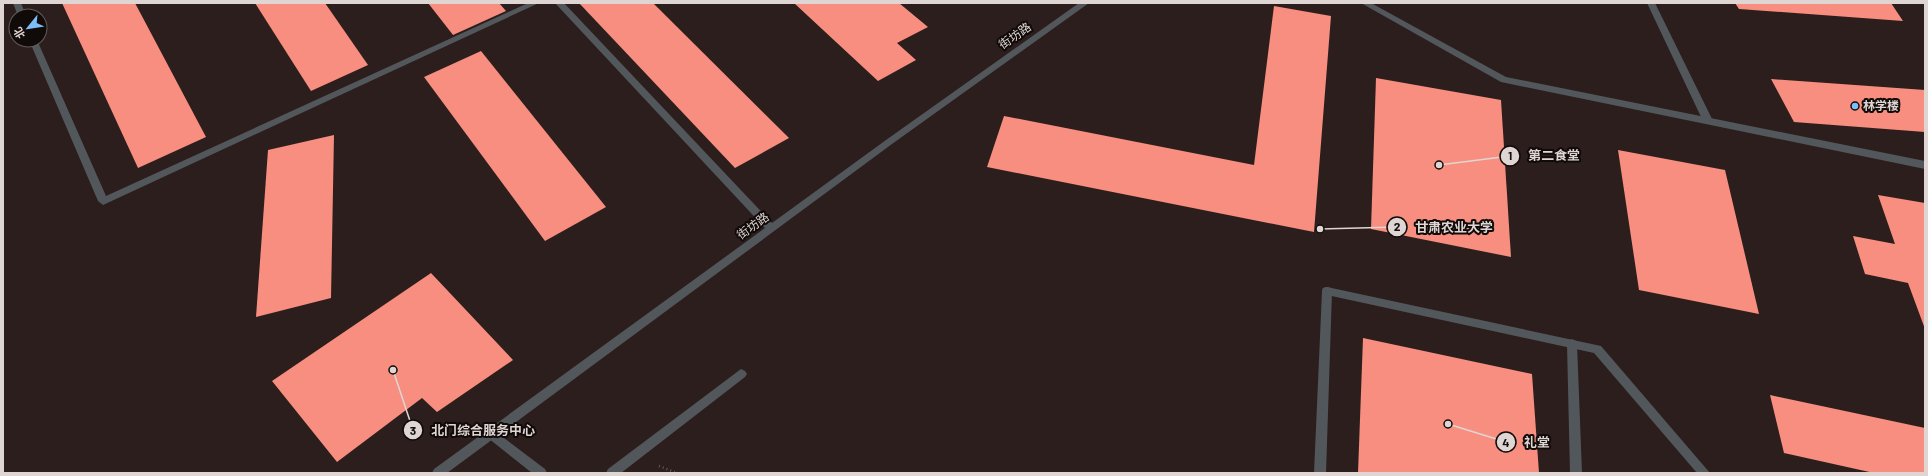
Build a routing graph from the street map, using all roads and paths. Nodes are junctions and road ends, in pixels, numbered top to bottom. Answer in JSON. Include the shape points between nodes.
{"nodes":[{"id":1,"x":535,"y":3,"type":"edge"},
{"id":2,"x":559,"y":3,"type":"edge"},
{"id":3,"x":1085,"y":3,"type":"edge"},
{"id":4,"x":1365,"y":3,"type":"edge"},
{"id":5,"x":1651,"y":3,"type":"edge"},
{"id":6,"x":36,"y":48,"type":"edge"},
{"id":7,"x":1708,"y":121,"type":"junction"},
{"id":8,"x":1925,"y":165,"type":"edge"},
{"id":9,"x":771,"y":228,"type":"junction"},
{"id":10,"x":1572,"y":344,"type":"junction"},
{"id":11,"x":741,"y":374,"type":"dead end"},
{"id":12,"x":492,"y":434,"type":"junction"},
{"id":13,"x":438,"y":473,"type":"edge"},
{"id":14,"x":541,"y":473,"type":"edge"},
{"id":15,"x":612,"y":473,"type":"edge"},
{"id":16,"x":1320,"y":473,"type":"edge"},
{"id":17,"x":1576,"y":473,"type":"edge"},
{"id":18,"x":1704,"y":473,"type":"edge"}],
"edges":[{"from":1,"to":6,"type":"street","via":[[103,201]]},
{"from":2,"to":9,"type":"street"},
{"from":3,"to":9,"type":"street","name":"街坊路"},
{"from":4,"to":7,"type":"street","via":[[1504,80]]},
{"from":5,"to":7,"type":"street"},
{"from":7,"to":8,"type":"street"},
{"from":9,"to":12,"type":"street","name":"街坊路"},
{"from":10,"to":16,"type":"street","via":[[1327,291]]},
{"from":10,"to":17,"type":"street"},
{"from":10,"to":18,"type":"street","via":[[1597,349]]},
{"from":11,"to":15,"type":"street"},
{"from":12,"to":13,"type":"street","name":"街坊路"},
{"from":12,"to":14,"type":"street"}]}
